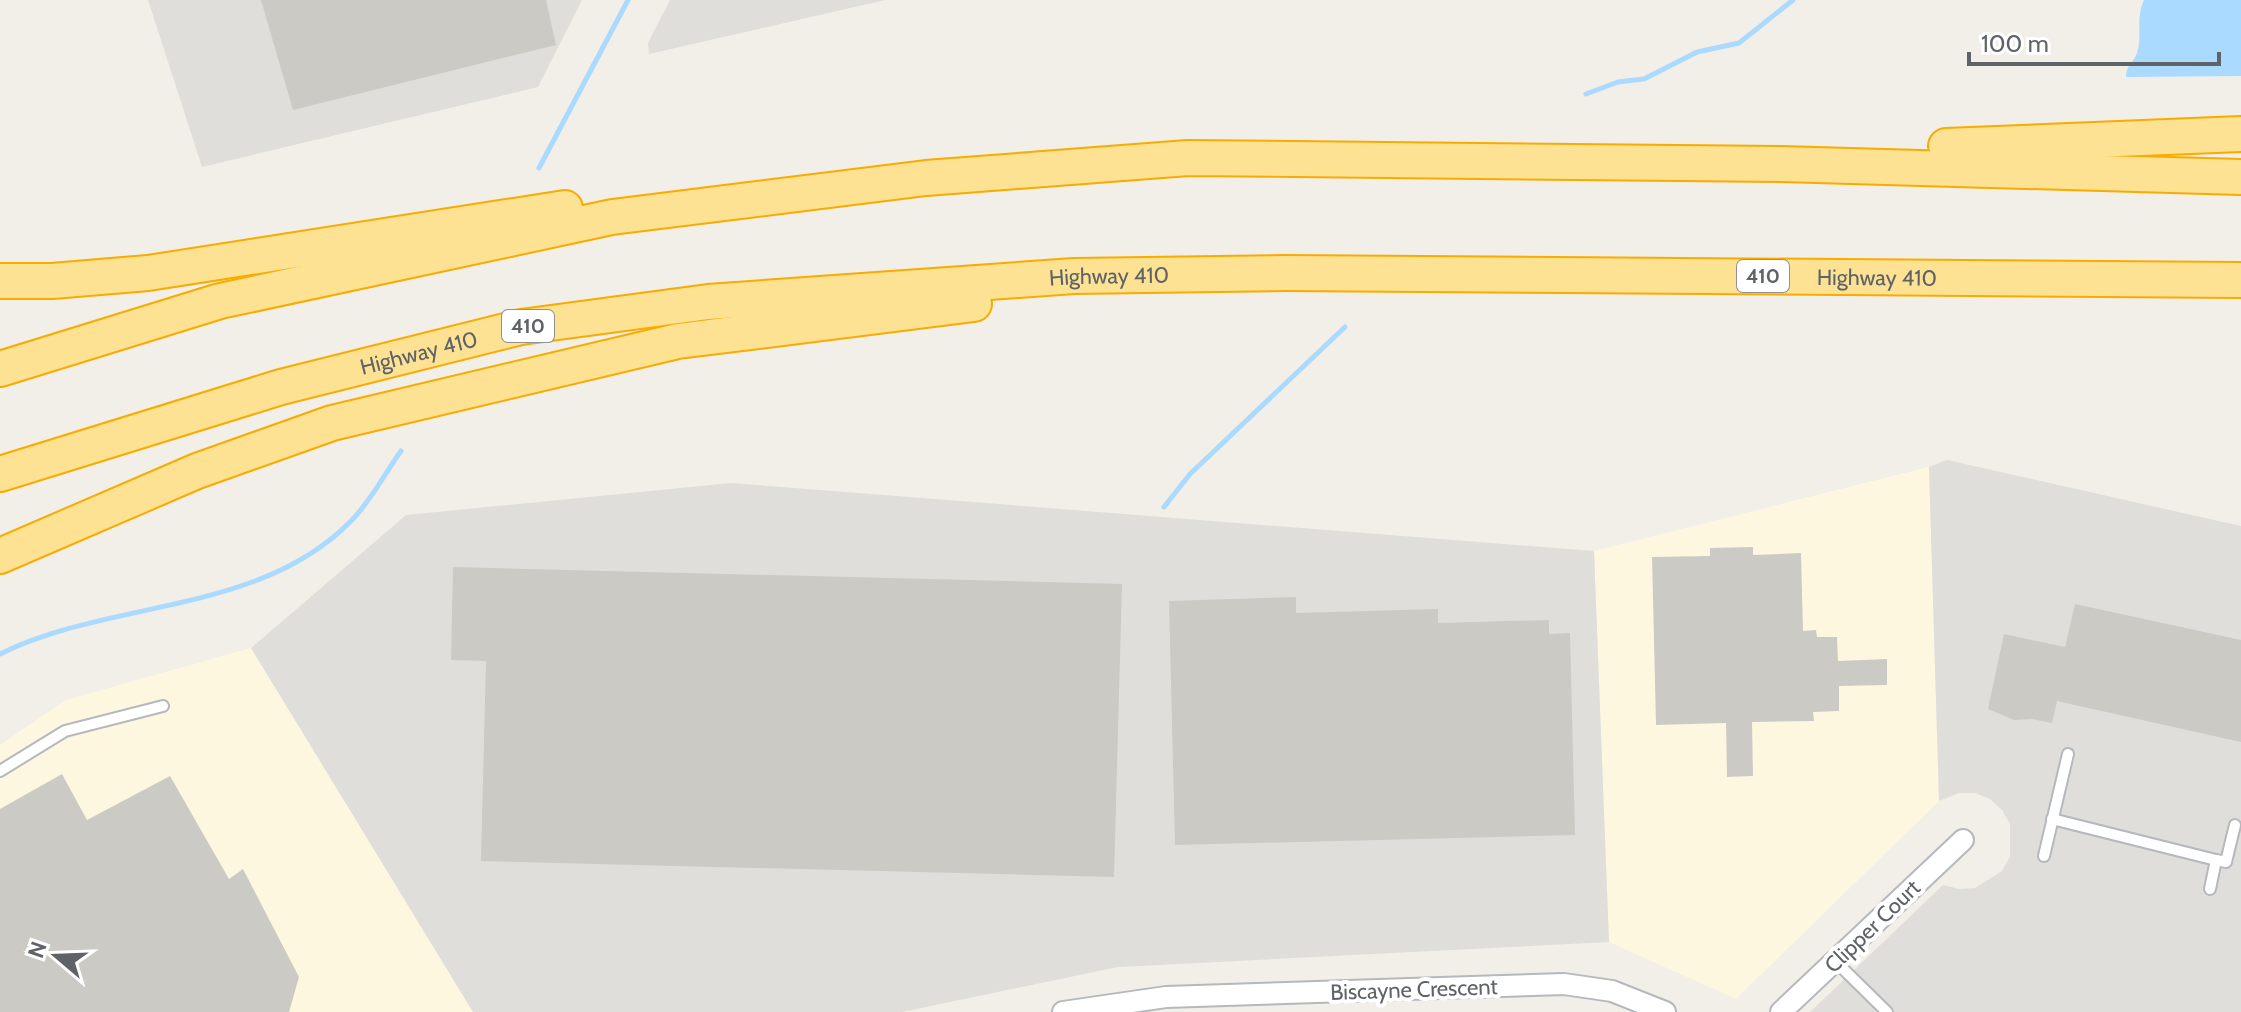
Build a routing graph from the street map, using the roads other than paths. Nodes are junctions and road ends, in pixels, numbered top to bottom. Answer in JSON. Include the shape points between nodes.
{"nodes":[{"id":1,"x":2241,"y":134,"type":"edge"},
{"id":2,"x":1781,"y":164,"type":"junction"},
{"id":3,"x":2241,"y":177,"type":"edge"},
{"id":4,"x":612,"y":217,"type":"junction"},
{"id":5,"x":1074,"y":276,"type":"junction"},
{"id":6,"x":2241,"y":280,"type":"edge"},
{"id":7,"x":0,"y":281,"type":"edge"},
{"id":8,"x":0,"y":369,"type":"edge"},
{"id":9,"x":0,"y":474,"type":"edge"},
{"id":10,"x":0,"y":556,"type":"edge"},
{"id":11,"x":163,"y":706,"type":"dead end"},
{"id":12,"x":2068,"y":754,"type":"dead end"},
{"id":13,"x":0,"y":771,"type":"edge"},
{"id":14,"x":2052,"y":819,"type":"junction"},
{"id":15,"x":2235,"y":825,"type":"dead end"},
{"id":16,"x":1963,"y":840,"type":"dead end"},
{"id":17,"x":2044,"y":856,"type":"dead end"},
{"id":18,"x":2216,"y":860,"type":"junction"},
{"id":19,"x":2210,"y":889,"type":"dead end"},
{"id":20,"x":1835,"y":961,"type":"junction"},
{"id":21,"x":1063,"y":1012,"type":"edge"},
{"id":22,"x":1665,"y":1012,"type":"edge"},
{"id":23,"x":1781,"y":1012,"type":"edge"},
{"id":24,"x":1887,"y":1012,"type":"edge"}],
"edges":[{"from":1,"to":2,"type":"highway","via":[[1837,146]]},
{"from":2,"to":3,"type":"highway"},
{"from":2,"to":4,"type":"highway","via":[[1188,158],[926,178]]},
{"from":4,"to":7,"type":"highway","via":[[558,207],[148,273]]},
{"from":4,"to":8,"type":"highway","via":[[220,301]]},
{"from":5,"to":6,"type":"highway","name":"Highway 410","number":"410"},
{"from":5,"to":9,"type":"highway","name":"Highway 410","number":"410","via":[[708,302],[521,327],[281,387]]},
{"from":5,"to":10,"type":"highway","via":[[1021,298],[678,341],[332,423],[197,471]]},
{"from":11,"to":13,"type":"lane","via":[[65,731]]},
{"from":12,"to":14,"type":"lane"},
{"from":14,"to":17,"type":"lane"},
{"from":14,"to":18,"type":"lane"},
{"from":15,"to":18,"type":"lane","via":[[2226,862]]},
{"from":16,"to":20,"type":"street","name":"Clipper Court"},
{"from":18,"to":19,"type":"lane"},
{"from":20,"to":23,"type":"street","name":"Clipper Court"},
{"from":20,"to":24,"type":"lane"},
{"from":21,"to":22,"type":"street","name":"Biscayne Crescent","via":[[1166,997],[1564,984],[1612,991]]}]}
